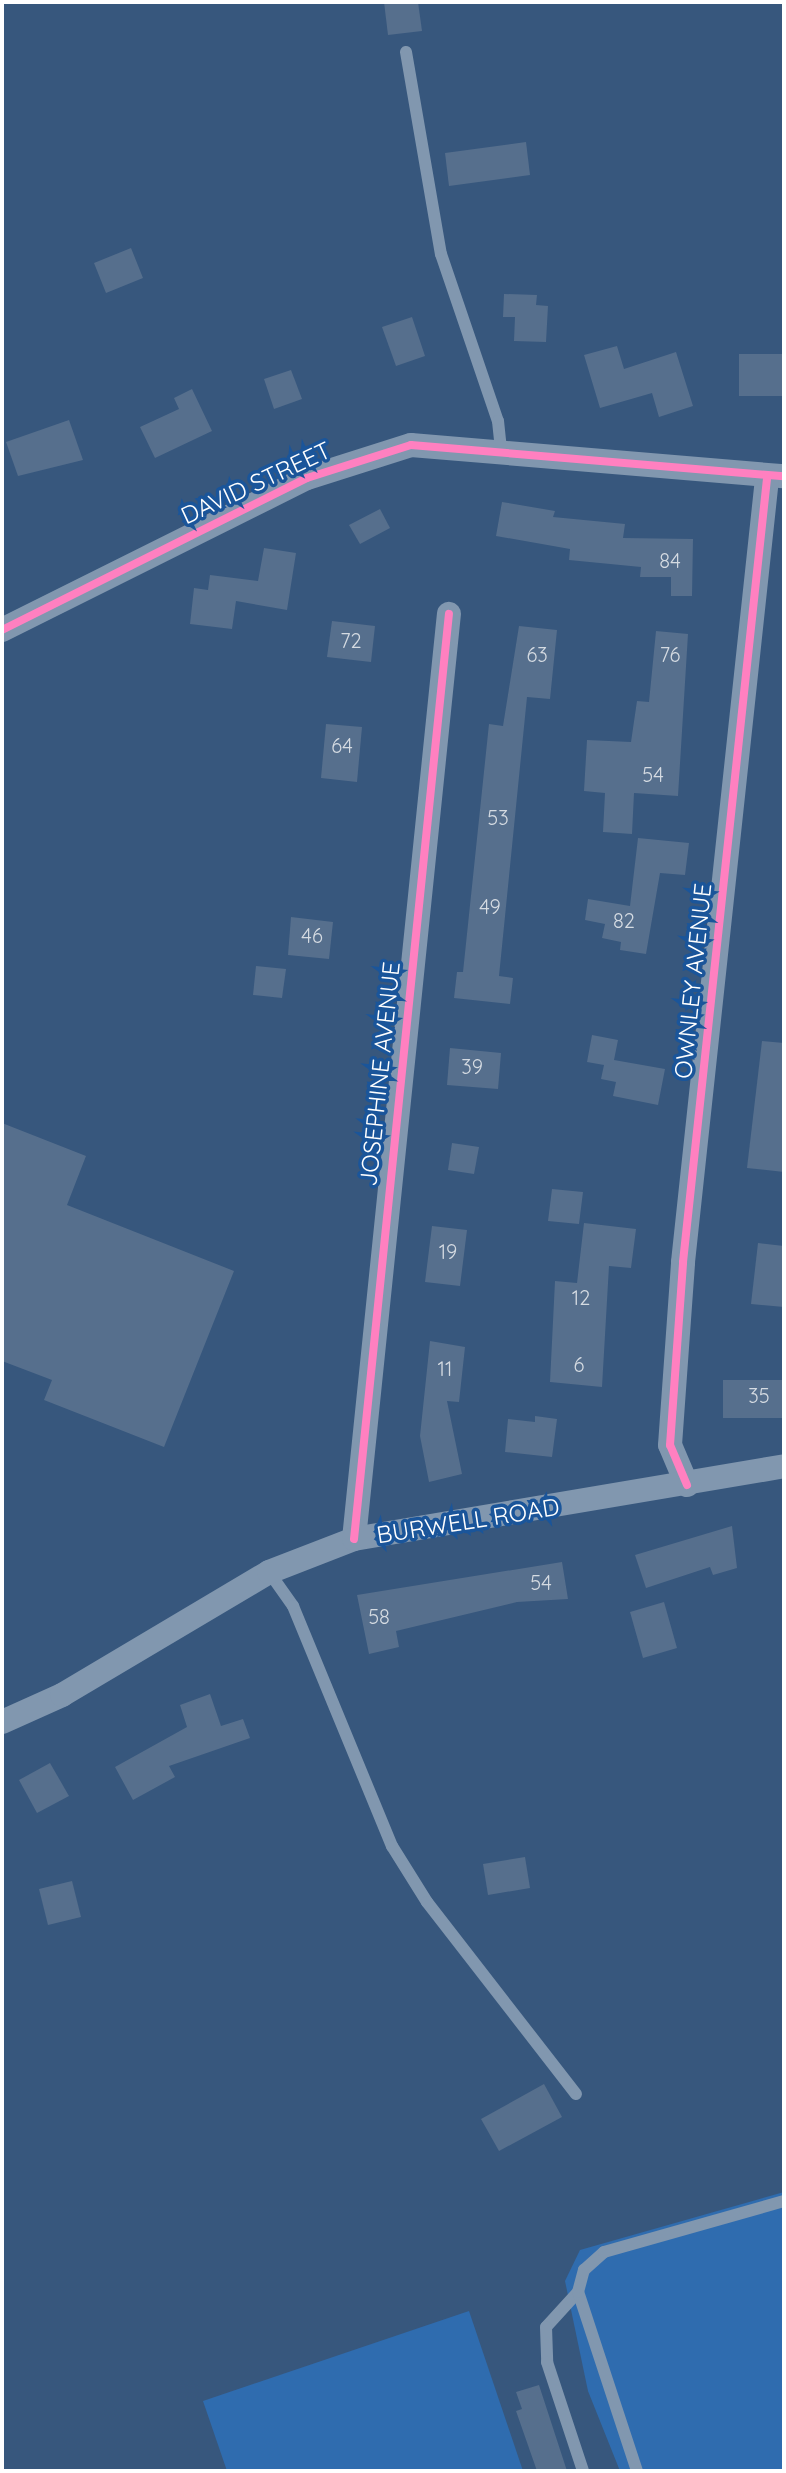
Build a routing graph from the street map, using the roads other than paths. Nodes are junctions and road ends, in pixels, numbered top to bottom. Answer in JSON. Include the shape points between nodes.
{"nodes":[{"id":1,"x":406,"y":52,"type":"dead end"},
{"id":2,"x":501,"y":452,"type":"junction"},
{"id":3,"x":775,"y":477,"type":"edge"},
{"id":4,"x":449,"y":614,"type":"dead end"},
{"id":5,"x":2,"y":630,"type":"edge"},
{"id":6,"x":784,"y":1466,"type":"edge"},
{"id":7,"x":687,"y":1485,"type":"junction"},
{"id":8,"x":354,"y":1539,"type":"junction"},
{"id":9,"x":269,"y":1572,"type":"junction"},
{"id":10,"x":2,"y":1722,"type":"edge"},
{"id":11,"x":576,"y":2094,"type":"dead end"},
{"id":12,"x":784,"y":2201,"type":"edge"},
{"id":13,"x":578,"y":2292,"type":"junction"},
{"id":14,"x":583,"y":2471,"type":"edge"},
{"id":15,"x":637,"y":2471,"type":"edge"}],
"edges":[{"from":1,"to":2,"type":"lane","via":[[441,254],[498,421]]},
{"from":2,"to":3,"type":"street","name":"DAVID STREET"},
{"from":2,"to":5,"type":"street","name":"DAVID STREET","via":[[411,445],[368,454]]},
{"from":3,"to":7,"type":"street","name":"OWNLEY AVENUE","via":[[683,1262],[670,1445]]},
{"from":4,"to":8,"type":"street","name":"JOSEPHINE AVENUE"},
{"from":6,"to":7,"type":"street","name":"BURWELL ROAD"},
{"from":7,"to":8,"type":"street","name":"BURWELL ROAD"},
{"from":8,"to":9,"type":"street","name":"BURWELL ROAD"},
{"from":9,"to":10,"type":"street","name":"BURWELL ROAD","via":[[62,1695]]},
{"from":9,"to":11,"type":"lane","via":[[293,1606],[392,1846],[427,1902]]},
{"from":12,"to":13,"type":"lane","via":[[604,2252],[584,2270]]},
{"from":13,"to":14,"type":"lane","via":[[546,2327],[547,2362]]},
{"from":13,"to":15,"type":"lane"}]}
